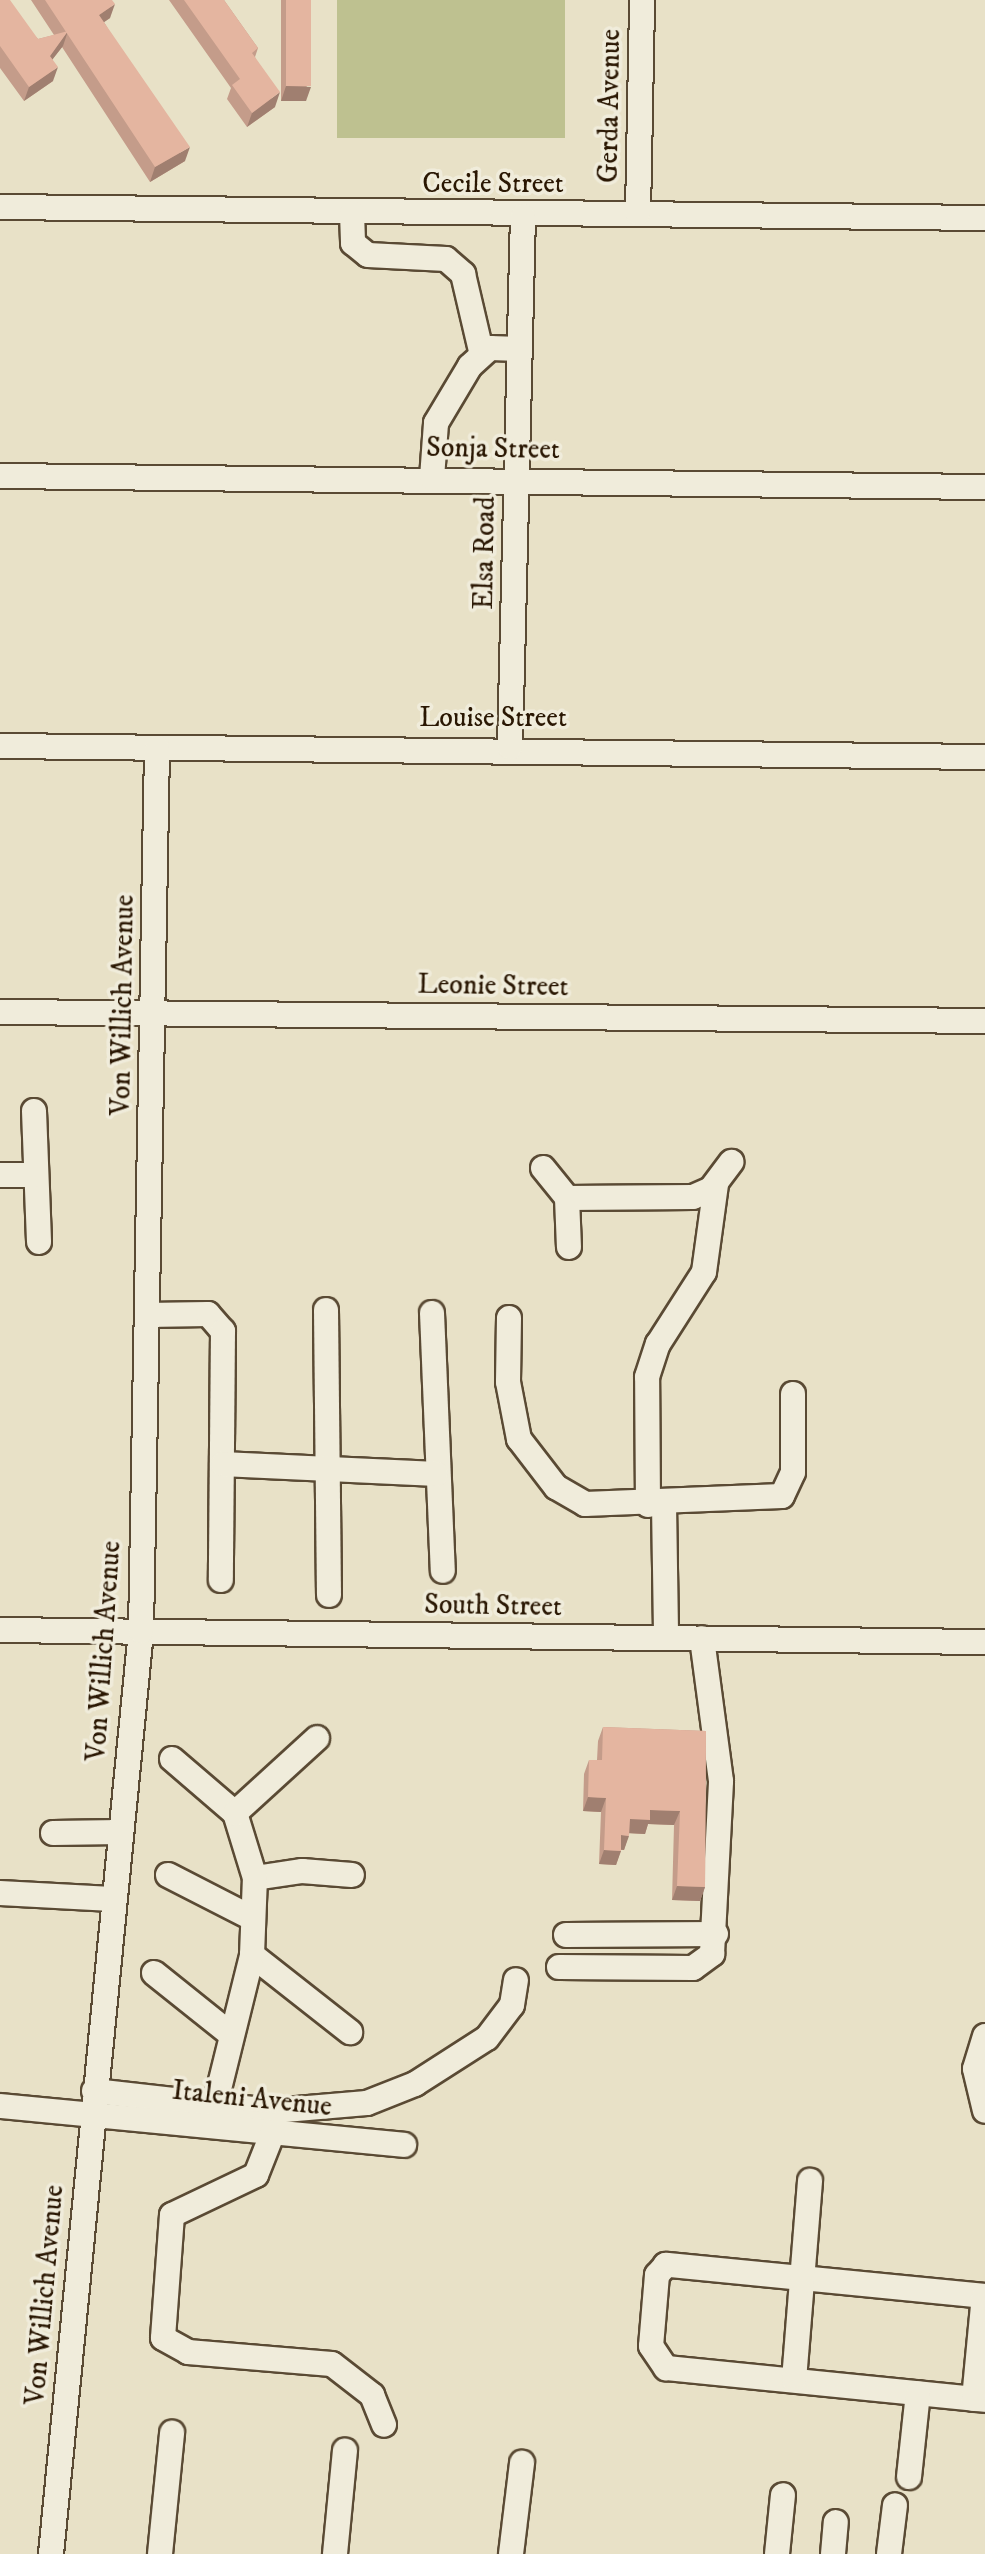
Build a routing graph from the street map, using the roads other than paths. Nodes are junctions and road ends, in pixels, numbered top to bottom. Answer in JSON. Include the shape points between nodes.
{"nodes":[{"id":1,"x":642,"y":0,"type":"edge"},
{"id":2,"x":0,"y":207,"type":"edge"},
{"id":3,"x":352,"y":213,"type":"junction"},
{"id":4,"x":638,"y":213,"type":"junction"},
{"id":5,"x":523,"y":216,"type":"junction"},
{"id":6,"x":985,"y":218,"type":"edge"},
{"id":7,"x":520,"y":349,"type":"junction"},
{"id":8,"x":481,"y":351,"type":"junction"},
{"id":9,"x":0,"y":476,"type":"edge"},
{"id":10,"x":432,"y":478,"type":"junction"},
{"id":11,"x":516,"y":480,"type":"junction"},
{"id":12,"x":985,"y":487,"type":"edge"},
{"id":13,"x":0,"y":746,"type":"edge"},
{"id":14,"x":510,"y":747,"type":"junction"},
{"id":15,"x":157,"y":748,"type":"junction"},
{"id":16,"x":985,"y":757,"type":"edge"},
{"id":17,"x":0,"y":1012,"type":"edge"},
{"id":18,"x":152,"y":1013,"type":"junction"},
{"id":19,"x":985,"y":1021,"type":"edge"},
{"id":20,"x":34,"y":1111,"type":"dead end"},
{"id":21,"x":731,"y":1162,"type":"dead end"},
{"id":22,"x":543,"y":1168,"type":"dead end"},
{"id":23,"x":0,"y":1175,"type":"edge"},
{"id":24,"x":36,"y":1175,"type":"junction"},
{"id":25,"x":716,"y":1184,"type":"junction"},
{"id":26,"x":567,"y":1198,"type":"junction"},
{"id":27,"x":39,"y":1242,"type":"dead end"},
{"id":28,"x":569,"y":1247,"type":"dead end"},
{"id":29,"x":326,"y":1310,"type":"dead end"},
{"id":30,"x":432,"y":1313,"type":"dead end"},
{"id":31,"x":147,"y":1315,"type":"junction"},
{"id":32,"x":509,"y":1318,"type":"dead end"},
{"id":33,"x":793,"y":1394,"type":"dead end"},
{"id":34,"x":223,"y":1464,"type":"junction"},
{"id":35,"x":327,"y":1464,"type":"junction"},
{"id":36,"x":436,"y":1474,"type":"junction"},
{"id":37,"x":656,"y":1504,"type":"junction"},
{"id":38,"x":443,"y":1571,"type":"dead end"},
{"id":39,"x":221,"y":1580,"type":"dead end"},
{"id":40,"x":329,"y":1595,"type":"dead end"},
{"id":41,"x":0,"y":1630,"type":"edge"},
{"id":42,"x":141,"y":1631,"type":"junction"},
{"id":43,"x":666,"y":1637,"type":"junction"},
{"id":44,"x":702,"y":1638,"type":"junction"},
{"id":45,"x":985,"y":1642,"type":"edge"},
{"id":46,"x":317,"y":1738,"type":"dead end"},
{"id":47,"x":172,"y":1759,"type":"dead end"},
{"id":48,"x":235,"y":1813,"type":"junction"},
{"id":49,"x":120,"y":1832,"type":"junction"},
{"id":50,"x":53,"y":1833,"type":"dead end"},
{"id":51,"x":168,"y":1875,"type":"dead end"},
{"id":52,"x":352,"y":1875,"type":"dead end"},
{"id":53,"x":255,"y":1878,"type":"junction"},
{"id":54,"x":0,"y":1893,"type":"edge"},
{"id":55,"x":112,"y":1899,"type":"junction"},
{"id":56,"x":252,"y":1918,"type":"junction"},
{"id":57,"x":716,"y":1934,"type":"junction"},
{"id":58,"x":566,"y":1935,"type":"dead end"},
{"id":59,"x":252,"y":1955,"type":"junction"},
{"id":60,"x":559,"y":1967,"type":"dead end"},
{"id":61,"x":154,"y":1973,"type":"dead end"},
{"id":62,"x":516,"y":1980,"type":"dead end"},
{"id":63,"x":228,"y":2032,"type":"junction"},
{"id":64,"x":350,"y":2032,"type":"dead end"},
{"id":65,"x":985,"y":2036,"type":"edge"},
{"id":66,"x":94,"y":2102,"type":"junction"},
{"id":67,"x":215,"y":2105,"type":"junction"},
{"id":68,"x":0,"y":2106,"type":"edge"},
{"id":69,"x":985,"y":2111,"type":"edge"},
{"id":70,"x":273,"y":2132,"type":"junction"},
{"id":71,"x":404,"y":2145,"type":"dead end"},
{"id":72,"x":810,"y":2181,"type":"dead end"},
{"id":73,"x":804,"y":2277,"type":"junction"},
{"id":74,"x":984,"y":2296,"type":"edge"},
{"id":75,"x":794,"y":2380,"type":"junction"},
{"id":76,"x":918,"y":2393,"type":"junction"},
{"id":77,"x":980,"y":2400,"type":"edge"},
{"id":78,"x":384,"y":2425,"type":"dead end"},
{"id":79,"x":172,"y":2433,"type":"dead end"},
{"id":80,"x":345,"y":2450,"type":"dead end"},
{"id":81,"x":522,"y":2463,"type":"dead end"},
{"id":82,"x":909,"y":2477,"type":"dead end"},
{"id":83,"x":783,"y":2495,"type":"dead end"},
{"id":84,"x":895,"y":2505,"type":"dead end"},
{"id":85,"x":836,"y":2522,"type":"dead end"},
{"id":86,"x":51,"y":2554,"type":"edge"},
{"id":87,"x":160,"y":2554,"type":"edge"},
{"id":88,"x":335,"y":2554,"type":"edge"},
{"id":89,"x":511,"y":2554,"type":"edge"},
{"id":90,"x":777,"y":2554,"type":"edge"},
{"id":91,"x":833,"y":2554,"type":"edge"},
{"id":92,"x":889,"y":2554,"type":"edge"}],
"edges":[{"from":1,"to":4,"type":"street","name":"Gerda Avenue"},
{"from":2,"to":3,"type":"street","name":"Cecile Street"},
{"from":3,"to":5,"type":"street","name":"Cecile Street"},
{"from":3,"to":8,"type":"street","via":[[353,243],[368,255],[446,259],[463,274]]},
{"from":4,"to":5,"type":"street","name":"Cecile Street"},
{"from":4,"to":6,"type":"street","name":"Cecile Street"},
{"from":5,"to":7,"type":"street","name":"Elsa Road"},
{"from":7,"to":8,"type":"street"},
{"from":7,"to":11,"type":"street","name":"Elsa Road"},
{"from":8,"to":10,"type":"street","via":[[436,423]]},
{"from":9,"to":10,"type":"street","name":"Sonja Street"},
{"from":10,"to":11,"type":"street","name":"Sonja Street"},
{"from":11,"to":12,"type":"street","name":"Sonja Street"},
{"from":11,"to":14,"type":"street","name":"Elsa Road"},
{"from":13,"to":15,"type":"street","name":"Louise Street"},
{"from":14,"to":15,"type":"street","name":"Louise Street"},
{"from":14,"to":16,"type":"street","name":"Louise Street"},
{"from":15,"to":18,"type":"street","name":"Von Willich Avenue"},
{"from":17,"to":18,"type":"street","name":"Leonie Street"},
{"from":18,"to":19,"type":"street","name":"Leonie Street"},
{"from":18,"to":31,"type":"street","name":"Von Willich Avenue"},
{"from":20,"to":24,"type":"street"},
{"from":21,"to":25,"type":"street"},
{"from":22,"to":26,"type":"street"},
{"from":23,"to":24,"type":"street"},
{"from":24,"to":27,"type":"street"},
{"from":25,"to":26,"type":"street","via":[[693,1197]]},
{"from":25,"to":37,"type":"street","via":[[704,1272],[658,1344],[647,1377]]},
{"from":26,"to":28,"type":"street"},
{"from":29,"to":35,"type":"street"},
{"from":30,"to":36,"type":"street"},
{"from":31,"to":34,"type":"street","via":[[208,1314],[221,1325]]},
{"from":31,"to":42,"type":"street","name":"Von Willich Avenue"},
{"from":32,"to":37,"type":"street","via":[[514,1424],[536,1464],[585,1504]]},
{"from":33,"to":37,"type":"street","via":[[787,1492],[773,1500]]},
{"from":34,"to":35,"type":"street"},
{"from":34,"to":39,"type":"street"},
{"from":35,"to":36,"type":"street"},
{"from":35,"to":40,"type":"street"},
{"from":36,"to":38,"type":"street"},
{"from":37,"to":43,"type":"street"},
{"from":41,"to":42,"type":"street","name":"South Street"},
{"from":42,"to":43,"type":"street","name":"South Street"},
{"from":42,"to":49,"type":"street","name":"Von Willich Avenue"},
{"from":43,"to":44,"type":"street","name":"South Street"},
{"from":44,"to":45,"type":"street","name":"South Street"},
{"from":44,"to":57,"type":"street","via":[[721,1781]]},
{"from":46,"to":48,"type":"street"},
{"from":47,"to":48,"type":"street"},
{"from":48,"to":53,"type":"street"},
{"from":49,"to":50,"type":"street"},
{"from":49,"to":55,"type":"street","name":"Von Willich Avenue"},
{"from":51,"to":56,"type":"street"},
{"from":52,"to":53,"type":"street","via":[[302,1871]]},
{"from":53,"to":56,"type":"street"},
{"from":54,"to":55,"type":"street"},
{"from":55,"to":66,"type":"street","name":"Von Willich Avenue"},
{"from":56,"to":59,"type":"street"},
{"from":57,"to":58,"type":"street"},
{"from":57,"to":60,"type":"street","via":[[707,1962],[693,1968]]},
{"from":59,"to":63,"type":"street"},
{"from":59,"to":64,"type":"street"},
{"from":61,"to":63,"type":"street"},
{"from":62,"to":67,"type":"street","via":[[512,2005],[487,2038],[387,2096],[319,2112]]},
{"from":63,"to":67,"type":"street"},
{"from":65,"to":69,"type":"street","via":[[975,2069]]},
{"from":66,"to":67,"type":"street"},
{"from":66,"to":68,"type":"street"},
{"from":66,"to":70,"type":"street","name":"Italeni Avenue"},
{"from":66,"to":86,"type":"street","name":"Von Willich Avenue"},
{"from":70,"to":71,"type":"street","name":"Italeni Avenue"},
{"from":70,"to":78,"type":"street","via":[[256,2175],[172,2215],[163,2338],[188,2352],[332,2364],[372,2395]]},
{"from":72,"to":73,"type":"street"},
{"from":73,"to":74,"type":"street"},
{"from":73,"to":75,"type":"street"},
{"from":73,"to":75,"type":"street","via":[[666,2265],[657,2275],[651,2328],[654,2358],[666,2368]]},
{"from":74,"to":77,"type":"street"},
{"from":75,"to":76,"type":"street"},
{"from":76,"to":77,"type":"street"},
{"from":76,"to":82,"type":"street"},
{"from":79,"to":87,"type":"street"},
{"from":80,"to":88,"type":"street"},
{"from":81,"to":89,"type":"street"},
{"from":83,"to":90,"type":"street"},
{"from":84,"to":92,"type":"street"},
{"from":85,"to":91,"type":"street"}]}
